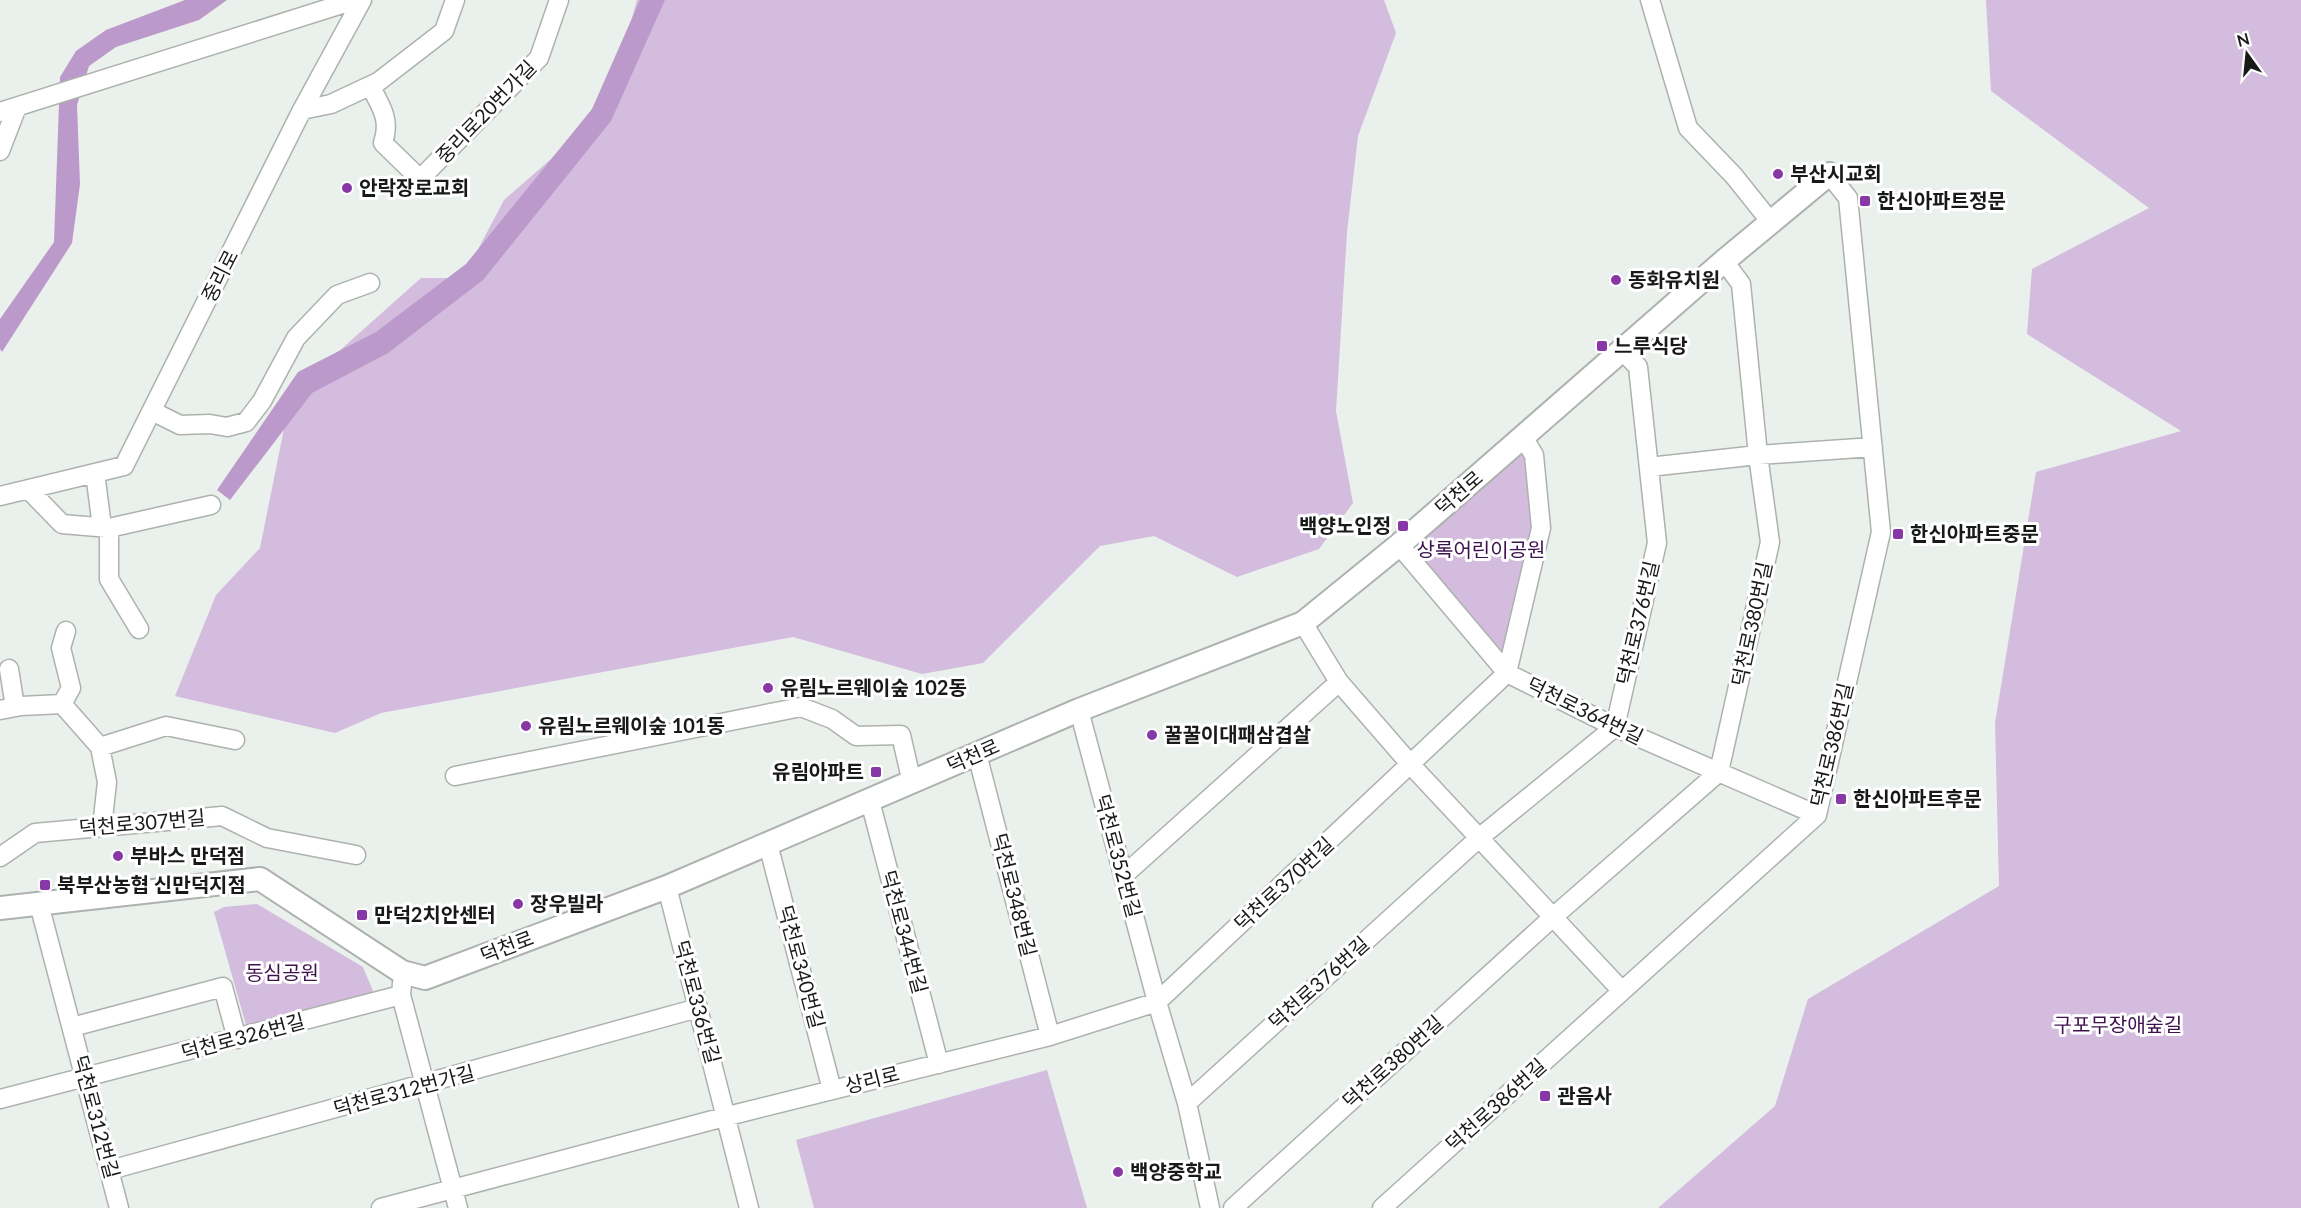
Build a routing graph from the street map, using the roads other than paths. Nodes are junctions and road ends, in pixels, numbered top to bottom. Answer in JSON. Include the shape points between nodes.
{"nodes":[{"id":1,"x":355,"y":0,"type":"edge"},
{"id":2,"x":362,"y":0,"type":"edge"},
{"id":3,"x":455,"y":0,"type":"edge"},
{"id":4,"x":559,"y":0,"type":"edge"},
{"id":5,"x":1650,"y":0,"type":"edge"},
{"id":6,"x":370,"y":86,"type":"junction"},
{"id":7,"x":9,"y":109,"type":"edge"},
{"id":8,"x":302,"y":110,"type":"junction"},
{"id":9,"x":0,"y":151,"type":"edge"},
{"id":10,"x":1829,"y":174,"type":"joint"},
{"id":11,"x":1770,"y":221,"type":"junction"},
{"id":12,"x":1724,"y":261,"type":"junction"},
{"id":13,"x":370,"y":283,"type":"dead end"},
{"id":14,"x":1622,"y":350,"type":"junction"},
{"id":15,"x":152,"y":411,"type":"junction"},
{"id":16,"x":1523,"y":437,"type":"junction"},
{"id":17,"x":1873,"y":447,"type":"junction"},
{"id":18,"x":1758,"y":454,"type":"junction"},
{"id":19,"x":1649,"y":466,"type":"junction"},
{"id":20,"x":95,"y":473,"type":"junction"},
{"id":21,"x":28,"y":489,"type":"junction"},
{"id":22,"x":0,"y":496,"type":"edge"},
{"id":23,"x":211,"y":505,"type":"dead end"},
{"id":24,"x":106,"y":527,"type":"junction"},
{"id":25,"x":1399,"y":545,"type":"junction"},
{"id":26,"x":1303,"y":623,"type":"junction"},
{"id":27,"x":139,"y":629,"type":"dead end"},
{"id":28,"x":66,"y":632,"type":"dead end"},
{"id":29,"x":9,"y":669,"type":"dead end"},
{"id":30,"x":1507,"y":674,"type":"junction"},
{"id":31,"x":1340,"y":682,"type":"junction"},
{"id":32,"x":62,"y":704,"type":"junction"},
{"id":33,"x":8,"y":709,"type":"edge"},
{"id":34,"x":1079,"y":710,"type":"junction"},
{"id":35,"x":1615,"y":727,"type":"junction"},
{"id":36,"x":234,"y":740,"type":"dead end"},
{"id":37,"x":100,"y":747,"type":"junction"},
{"id":38,"x":977,"y":754,"type":"junction"},
{"id":39,"x":1411,"y":765,"type":"junction"},
{"id":40,"x":1719,"y":772,"type":"junction"},
{"id":41,"x":455,"y":776,"type":"dead end"},
{"id":42,"x":912,"y":783,"type":"junction"},
{"id":43,"x":870,"y":801,"type":"junction"},
{"id":44,"x":1817,"y":815,"type":"junction"},
{"id":45,"x":102,"y":827,"type":"junction"},
{"id":46,"x":1479,"y":838,"type":"junction"},
{"id":47,"x":768,"y":844,"type":"junction"},
{"id":48,"x":357,"y":855,"type":"dead end"},
{"id":49,"x":0,"y":857,"type":"edge"},
{"id":50,"x":1123,"y":876,"type":"junction"},
{"id":51,"x":667,"y":887,"type":"junction"},
{"id":52,"x":39,"y":904,"type":"junction"},
{"id":53,"x":0,"y":908,"type":"edge"},
{"id":54,"x":1552,"y":917,"type":"junction"},
{"id":55,"x":402,"y":972,"type":"junction"},
{"id":56,"x":1622,"y":992,"type":"junction"},
{"id":57,"x":402,"y":995,"type":"junction"},
{"id":58,"x":1156,"y":1002,"type":"junction"},
{"id":59,"x":698,"y":1008,"type":"junction"},
{"id":60,"x":72,"y":1027,"type":"junction"},
{"id":61,"x":1050,"y":1036,"type":"junction"},
{"id":62,"x":237,"y":1039,"type":"junction"},
{"id":63,"x":939,"y":1064,"type":"junction"},
{"id":64,"x":85,"y":1078,"type":"junction"},
{"id":65,"x":426,"y":1085,"type":"junction"},
{"id":66,"x":832,"y":1090,"type":"junction"},
{"id":67,"x":0,"y":1099,"type":"edge"},
{"id":68,"x":1187,"y":1103,"type":"junction"},
{"id":69,"x":728,"y":1116,"type":"junction"},
{"id":70,"x":110,"y":1170,"type":"junction"},
{"id":71,"x":453,"y":1188,"type":"junction"},
{"id":72,"x":120,"y":1208,"type":"edge"},
{"id":73,"x":381,"y":1208,"type":"edge"},
{"id":74,"x":458,"y":1208,"type":"edge"},
{"id":75,"x":749,"y":1208,"type":"edge"},
{"id":76,"x":1210,"y":1208,"type":"edge"},
{"id":77,"x":1233,"y":1208,"type":"edge"},
{"id":78,"x":1382,"y":1208,"type":"edge"}],
"edges":[{"from":1,"to":7,"type":"street"},
{"from":2,"to":8,"type":"street","name":"중리로"},
{"from":3,"to":6,"type":"street","via":[[444,31]]},
{"from":4,"to":6,"type":"street","name":"중리로20번가길","via":[[539,58],[420,179],[383,143],[388,130],[385,113]]},
{"from":5,"to":11,"type":"street","via":[[1688,129]]},
{"from":6,"to":8,"type":"street","via":[[331,104]]},
{"from":7,"to":9,"type":"street"},
{"from":8,"to":15,"type":"street","name":"중리로"},
{"from":10,"to":11,"type":"main road","name":"덕천로"},
{"from":10,"to":17,"type":"street","name":"덕천로386번길","via":[[1848,198]]},
{"from":11,"to":12,"type":"main road","name":"덕천로"},
{"from":12,"to":14,"type":"main road","name":"덕천로"},
{"from":12,"to":18,"type":"street","name":"덕천로380번길","via":[[1741,284]]},
{"from":13,"to":15,"type":"street","via":[[337,295],[296,339],[246,422],[227,427],[180,425]]},
{"from":14,"to":16,"type":"main road","name":"덕천로"},
{"from":14,"to":19,"type":"street","name":"덕천로376번길","via":[[1638,367]]},
{"from":15,"to":20,"type":"street","name":"중리로","via":[[124,466]]},
{"from":16,"to":25,"type":"main road","name":"덕천로"},
{"from":16,"to":30,"type":"street","via":[[1534,455],[1541,528]]},
{"from":17,"to":18,"type":"street"},
{"from":17,"to":44,"type":"street","name":"덕천로386번길","via":[[1881,532]]},
{"from":18,"to":19,"type":"street"},
{"from":18,"to":40,"type":"street","name":"덕천로380번길","via":[[1770,542]]},
{"from":19,"to":35,"type":"street","name":"덕천로376번길","via":[[1657,543]]},
{"from":20,"to":21,"type":"street","name":"중리로"},
{"from":20,"to":24,"type":"street"},
{"from":21,"to":22,"type":"street","name":"중리로"},
{"from":21,"to":24,"type":"street","via":[[62,524]]},
{"from":23,"to":24,"type":"street"},
{"from":24,"to":27,"type":"street","via":[[109,579]]},
{"from":25,"to":26,"type":"main road","name":"덕천로"},
{"from":25,"to":30,"type":"street","name":"덕천로364번길"},
{"from":26,"to":31,"type":"street"},
{"from":26,"to":34,"type":"main road","name":"덕천로"},
{"from":28,"to":32,"type":"street","via":[[61,648],[70,688]]},
{"from":29,"to":33,"type":"street"},
{"from":30,"to":35,"type":"street","name":"덕천로364번길"},
{"from":30,"to":39,"type":"street","name":"덕천로370번길"},
{"from":31,"to":39,"type":"street"},
{"from":31,"to":50,"type":"street"},
{"from":32,"to":33,"type":"street"},
{"from":32,"to":37,"type":"street"},
{"from":34,"to":38,"type":"main road","name":"덕천로"},
{"from":34,"to":50,"type":"street","name":"덕천로352번길"},
{"from":35,"to":40,"type":"street","name":"덕천로364번길"},
{"from":35,"to":46,"type":"street","name":"덕천로376번길"},
{"from":36,"to":37,"type":"street","via":[[166,726]]},
{"from":37,"to":45,"type":"street","via":[[107,782]]},
{"from":38,"to":42,"type":"main road","name":"덕천로"},
{"from":38,"to":61,"type":"street","name":"덕천로348번길"},
{"from":39,"to":46,"type":"street"},
{"from":39,"to":58,"type":"street","name":"덕천로370번길"},
{"from":40,"to":44,"type":"street","name":"덕천로364번길"},
{"from":40,"to":54,"type":"street","name":"덕천로380번길"},
{"from":41,"to":42,"type":"street","via":[[801,707],[832,718],[856,736],[901,735]]},
{"from":42,"to":43,"type":"main road","name":"덕천로"},
{"from":43,"to":47,"type":"main road","name":"덕천로"},
{"from":43,"to":63,"type":"street","name":"덕천로344번길"},
{"from":44,"to":56,"type":"street","name":"덕천로386번길"},
{"from":45,"to":48,"type":"street","name":"덕천로307번길","via":[[222,816],[267,838]]},
{"from":45,"to":49,"type":"street","name":"덕천로307번길","via":[[35,833]]},
{"from":46,"to":54,"type":"street"},
{"from":46,"to":68,"type":"street","name":"덕천로376번길"},
{"from":47,"to":51,"type":"main road","name":"덕천로"},
{"from":47,"to":66,"type":"street","name":"덕천로340번길"},
{"from":50,"to":58,"type":"street","name":"덕천로352번길"},
{"from":51,"to":55,"type":"main road","name":"덕천로","via":[[425,978]]},
{"from":51,"to":59,"type":"street","name":"덕천로336번길"},
{"from":52,"to":53,"type":"main road","name":"덕천로"},
{"from":52,"to":55,"type":"main road","name":"덕천로","via":[[260,879]]},
{"from":52,"to":60,"type":"street","name":"덕천로312번길"},
{"from":54,"to":56,"type":"street"},
{"from":54,"to":77,"type":"street","name":"덕천로380번길"},
{"from":55,"to":57,"type":"street"},
{"from":56,"to":78,"type":"street","name":"덕천로386번길"},
{"from":57,"to":62,"type":"street","name":"덕천로326번길"},
{"from":57,"to":65,"type":"street"},
{"from":58,"to":61,"type":"street","name":"상리로"},
{"from":58,"to":68,"type":"street"},
{"from":59,"to":65,"type":"street","name":"덕천로312번가길"},
{"from":59,"to":69,"type":"street","name":"덕천로336번길"},
{"from":60,"to":62,"type":"street","via":[[222,987]]},
{"from":60,"to":64,"type":"street","name":"덕천로312번길"},
{"from":61,"to":63,"type":"street","name":"상리로"},
{"from":62,"to":64,"type":"street","name":"덕천로326번길"},
{"from":63,"to":66,"type":"street","name":"상리로"},
{"from":64,"to":67,"type":"street","name":"덕천로326번길"},
{"from":64,"to":70,"type":"street","name":"덕천로312번길"},
{"from":65,"to":70,"type":"street","name":"덕천로312번가길"},
{"from":65,"to":71,"type":"street"},
{"from":66,"to":69,"type":"street","name":"상리로"},
{"from":68,"to":76,"type":"street"},
{"from":69,"to":71,"type":"street","name":"상리로"},
{"from":69,"to":75,"type":"street","name":"덕천로336번길"},
{"from":70,"to":72,"type":"street","name":"덕천로312번길"},
{"from":71,"to":73,"type":"street","name":"상리로"},
{"from":71,"to":74,"type":"street"}]}
